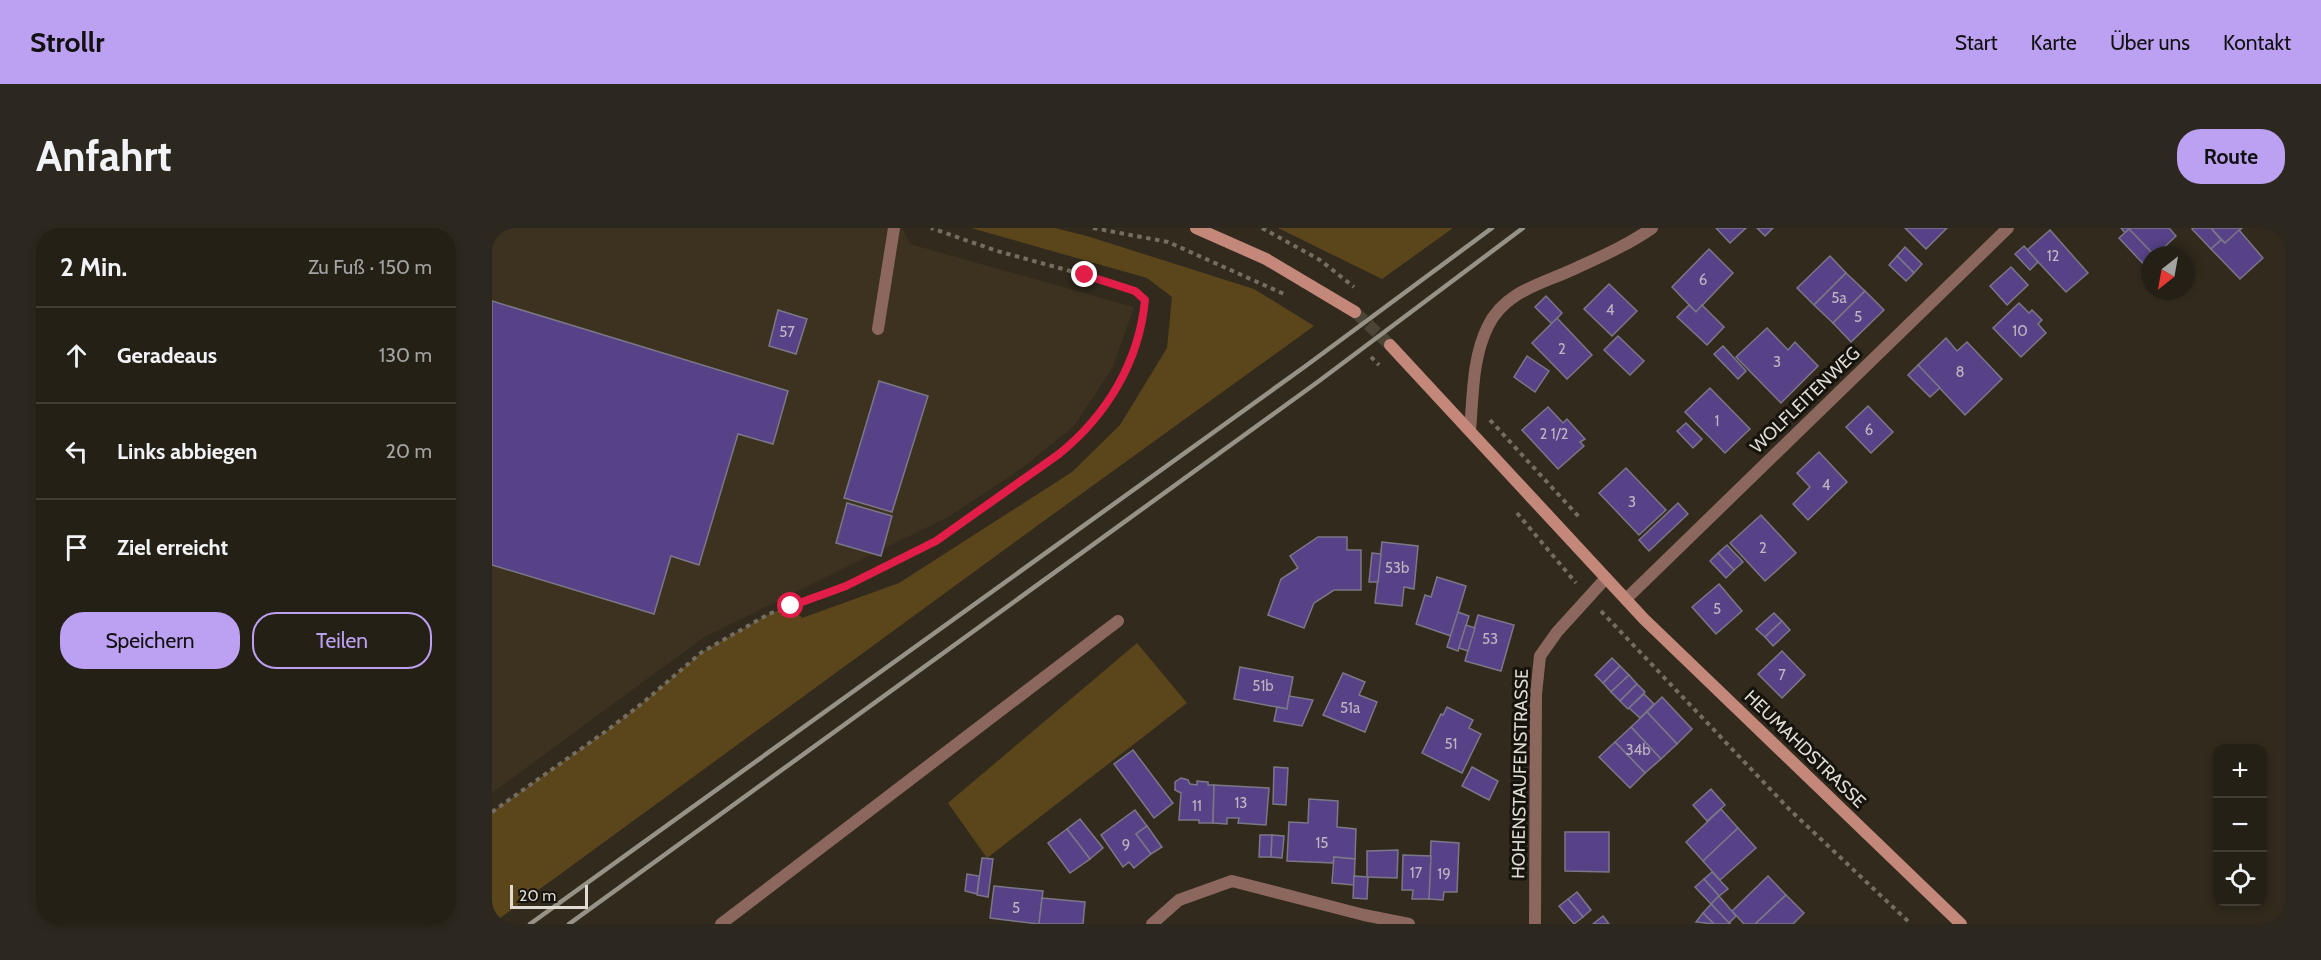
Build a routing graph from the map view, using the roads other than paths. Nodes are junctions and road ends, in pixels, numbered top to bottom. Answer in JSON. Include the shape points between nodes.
{"nodes":[{"id":1,"x":894,"y":228,"type":"edge"},
{"id":2,"x":1196,"y":228,"type":"edge"},
{"id":3,"x":1652,"y":228,"type":"edge"},
{"id":4,"x":2008,"y":228,"type":"edge"},
{"id":5,"x":1355,"y":312,"type":"tunnel mouth"},
{"id":6,"x":878,"y":329,"type":"dead end"},
{"id":7,"x":1390,"y":345,"type":"tunnel mouth"},
{"id":8,"x":1470,"y":431,"type":"junction"},
{"id":9,"x":1606,"y":578,"type":"junction"},
{"id":10,"x":1626,"y":599,"type":"junction"},
{"id":11,"x":1118,"y":621,"type":"dead end"},
{"id":12,"x":721,"y":924,"type":"edge"},
{"id":13,"x":1152,"y":924,"type":"edge"},
{"id":14,"x":1409,"y":924,"type":"edge"},
{"id":15,"x":1535,"y":924,"type":"edge"},
{"id":16,"x":1961,"y":924,"type":"edge"}],
"edges":[{"from":1,"to":6,"type":"street"},
{"from":2,"to":5,"type":"main road","via":[[1266,259]]},
{"from":3,"to":8,"type":"street","via":[[1610,252],[1529,286],[1503,304],[1488,326],[1480,349]]},
{"from":4,"to":10,"type":"street","name":"WOLFLEITENWEG"},
{"from":7,"to":8,"type":"main road"},
{"from":8,"to":9,"type":"main road"},
{"from":9,"to":10,"type":"main road"},
{"from":9,"to":15,"type":"street","name":"HOHENSTAUFENSTRASSE","via":[[1540,656],[1536,694]]},
{"from":10,"to":16,"type":"main road","name":"HEUMAHDSTRASSE"},
{"from":11,"to":12,"type":"street"},
{"from":13,"to":14,"type":"street","via":[[1179,900],[1232,881]]}]}
